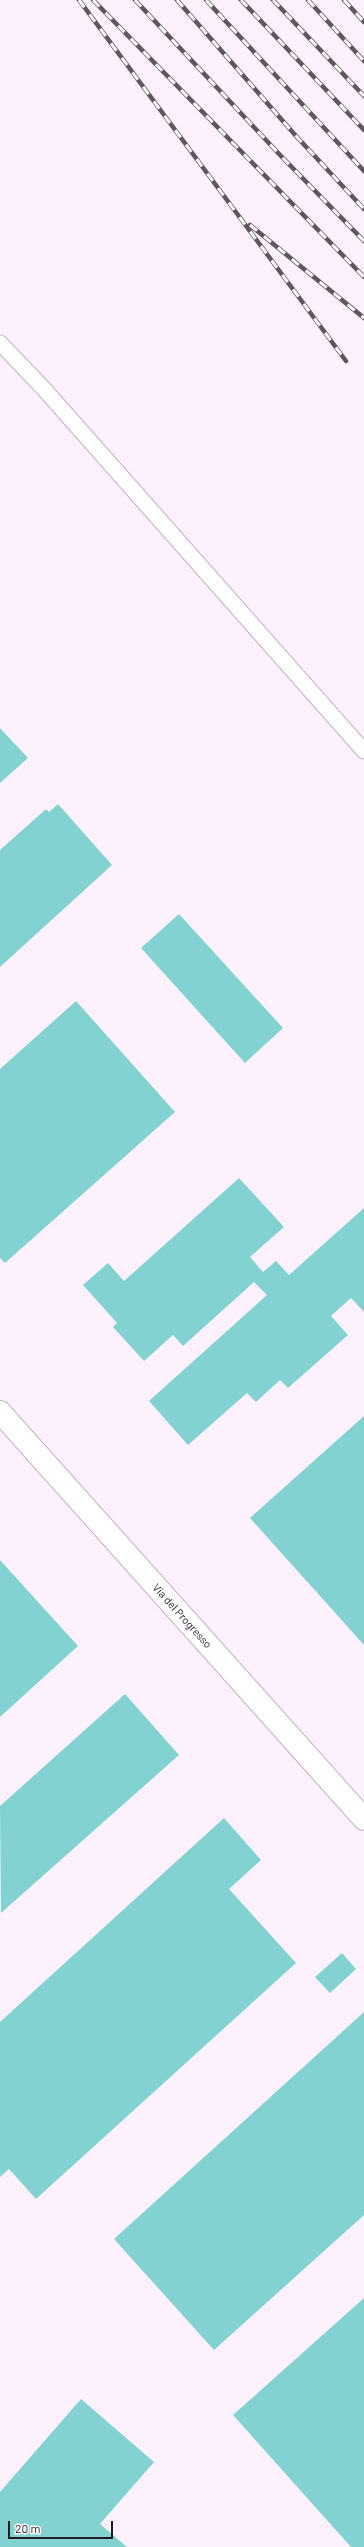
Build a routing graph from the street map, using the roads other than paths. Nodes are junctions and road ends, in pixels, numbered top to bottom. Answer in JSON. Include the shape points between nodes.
{"nodes":[{"id":1,"x":0,"y":343,"type":"edge"},
{"id":2,"x":364,"y":751,"type":"edge"},
{"id":3,"x":0,"y":1412,"type":"edge"},
{"id":4,"x":364,"y":1819,"type":"edge"}],
"edges":[{"from":1,"to":2,"type":"lane","via":[[44,389]]},
{"from":3,"to":4,"type":"street","name":"Via del Progresso"}]}
